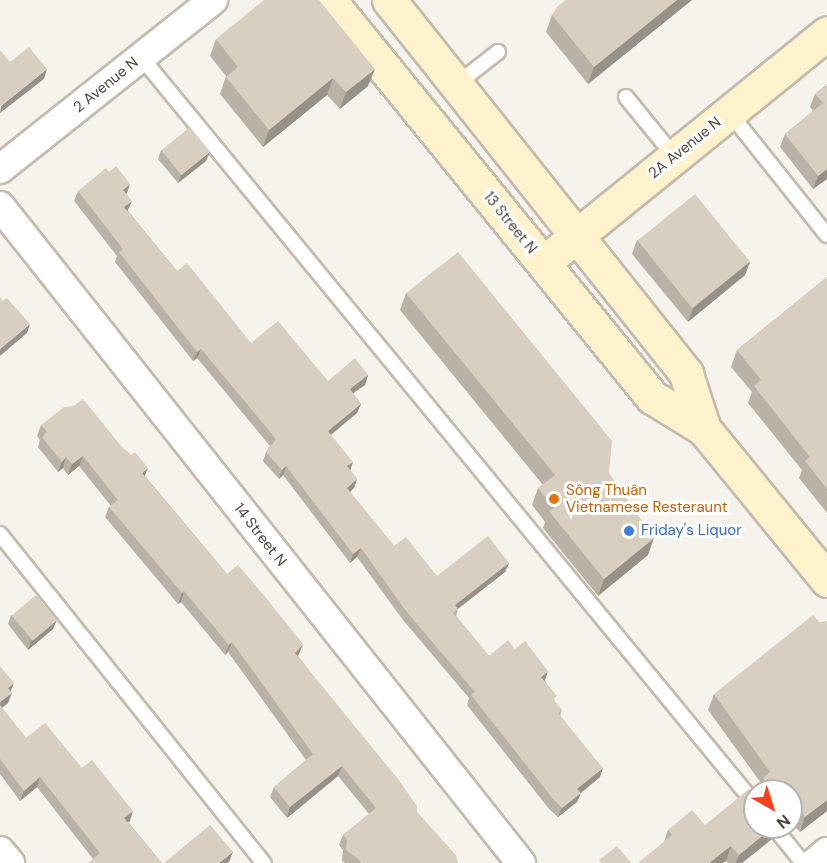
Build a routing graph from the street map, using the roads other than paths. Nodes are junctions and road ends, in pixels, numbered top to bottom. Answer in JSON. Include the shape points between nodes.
{"nodes":[{"id":1,"x":213,"y":0,"type":"edge"},
{"id":2,"x":329,"y":0,"type":"edge"},
{"id":3,"x":389,"y":0,"type":"edge"},
{"id":4,"x":827,"y":33,"type":"edge"},
{"id":5,"x":498,"y":52,"type":"dead end"},
{"id":6,"x":141,"y":57,"type":"junction"},
{"id":7,"x":457,"y":84,"type":"junction"},
{"id":8,"x":626,"y":97,"type":"dead end"},
{"id":9,"x":729,"y":112,"type":"junction"},
{"id":10,"x":674,"y":156,"type":"junction"},
{"id":11,"x":0,"y":169,"type":"edge"},
{"id":12,"x":0,"y":206,"type":"edge"},
{"id":13,"x":827,"y":235,"type":"edge"},
{"id":14,"x":576,"y":237,"type":"junction"},
{"id":15,"x":543,"y":263,"type":"junction"},
{"id":16,"x":704,"y":429,"type":"junction"},
{"id":17,"x":0,"y":534,"type":"edge"},
{"id":18,"x":827,"y":580,"type":"edge"},
{"id":19,"x":743,"y":789,"type":"edge"},
{"id":20,"x":784,"y":839,"type":"edge"},
{"id":21,"x":0,"y":850,"type":"edge"},
{"id":22,"x":827,"y":852,"type":"edge"},
{"id":23,"x":519,"y":862,"type":"edge"},
{"id":24,"x":10,"y":863,"type":"edge"},
{"id":25,"x":264,"y":863,"type":"edge"},
{"id":26,"x":803,"y":863,"type":"edge"},
{"id":27,"x":814,"y":863,"type":"edge"}],
"edges":[{"from":1,"to":6,"type":"street","name":"2 Avenue N"},
{"from":2,"to":15,"type":"street","name":"13 Street N"},
{"from":3,"to":7,"type":"street","name":"13 Street N"},
{"from":4,"to":9,"type":"street","name":"2A Avenue N"},
{"from":5,"to":7,"type":"lane"},
{"from":6,"to":11,"type":"street","name":"2 Avenue N"},
{"from":6,"to":19,"type":"lane"},
{"from":7,"to":14,"type":"street","name":"13 Street N"},
{"from":8,"to":10,"type":"lane"},
{"from":9,"to":10,"type":"street","name":"2A Avenue N"},
{"from":9,"to":13,"type":"lane"},
{"from":10,"to":14,"type":"street","name":"2A Avenue N"},
{"from":12,"to":23,"type":"street","name":"14 Street N"},
{"from":14,"to":15,"type":"street","name":"2A Avenue N"},
{"from":14,"to":16,"type":"street","name":"13 Street N","via":[[686,374]]},
{"from":15,"to":16,"type":"street","name":"13 Street N","via":[[652,397]]},
{"from":16,"to":18,"type":"street","name":"13 Street N"},
{"from":17,"to":25,"type":"lane"},
{"from":20,"to":26,"type":"lane"},
{"from":21,"to":24,"type":"street"},
{"from":22,"to":27,"type":"street"}]}
